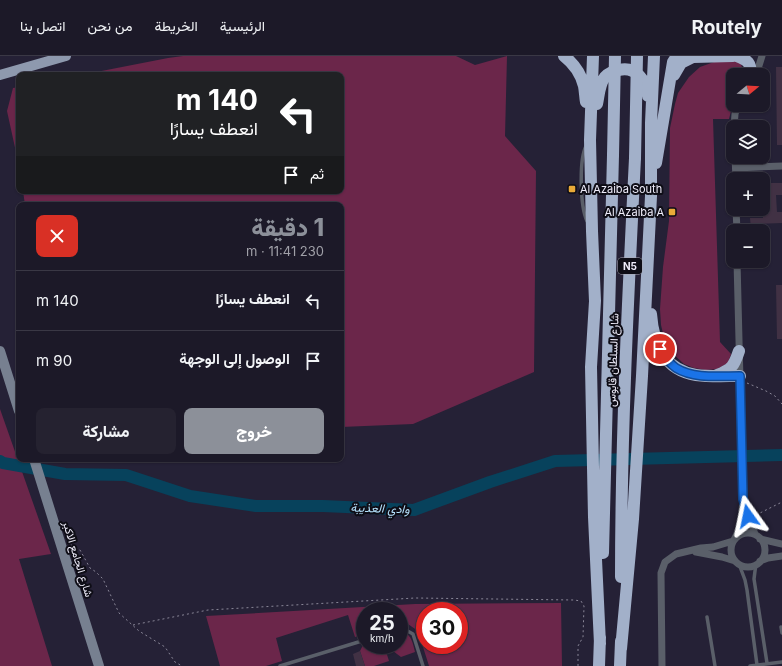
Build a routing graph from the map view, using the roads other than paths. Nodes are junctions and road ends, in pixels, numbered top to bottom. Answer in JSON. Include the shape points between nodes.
{"nodes":[{"id":1,"x":66,"y":56,"type":"edge"},
{"id":2,"x":564,"y":56,"type":"edge"},
{"id":3,"x":593,"y":56,"type":"edge"},
{"id":4,"x":615,"y":56,"type":"edge"},
{"id":5,"x":637,"y":56,"type":"edge"},
{"id":6,"x":654,"y":56,"type":"edge"},
{"id":7,"x":677,"y":56,"type":"edge"},
{"id":8,"x":733,"y":56,"type":"edge"},
{"id":9,"x":737,"y":56,"type":"edge"},
{"id":10,"x":757,"y":56,"type":"edge"},
{"id":11,"x":762,"y":56,"type":"edge"},
{"id":12,"x":55,"y":59,"type":"junction"},
{"id":13,"x":752,"y":68,"type":"edge"},
{"id":14,"x":756,"y":68,"type":"edge"},
{"id":15,"x":757,"y":68,"type":"edge"},
{"id":16,"x":25,"y":72,"type":"edge"},
{"id":17,"x":0,"y":75,"type":"edge"},
{"id":18,"x":16,"y":76,"type":"edge"},
{"id":19,"x":0,"y":82,"type":"edge"},
{"id":20,"x":668,"y":91,"type":"junction"},
{"id":21,"x":650,"y":123,"type":"junction"},
{"id":22,"x":590,"y":124,"type":"junction"},
{"id":23,"x":590,"y":140,"type":"junction"},
{"id":24,"x":736,"y":164,"type":"edge"},
{"id":25,"x":782,"y":166,"type":"edge"},
{"id":26,"x":736,"y":168,"type":"junction"},
{"id":27,"x":736,"y":172,"type":"edge"},
{"id":28,"x":591,"y":176,"type":"junction"},
{"id":29,"x":651,"y":196,"type":"junction"},
{"id":30,"x":592,"y":230,"type":"junction"},
{"id":31,"x":648,"y":257,"type":"junction"},
{"id":32,"x":737,"y":268,"type":"edge"},
{"id":33,"x":0,"y":351,"type":"edge"},
{"id":34,"x":739,"y":351,"type":"junction"},
{"id":35,"x":717,"y":376,"type":"junction"},
{"id":36,"x":740,"y":379,"type":"junction"},
{"id":37,"x":16,"y":402,"type":"edge"},
{"id":38,"x":35,"y":462,"type":"edge"},
{"id":39,"x":743,"y":499,"type":"junction"},
{"id":40,"x":599,"y":517,"type":"junction"},
{"id":41,"x":758,"y":536,"type":"junction"},
{"id":42,"x":734,"y":541,"type":"junction"},
{"id":43,"x":782,"y":544,"type":"edge"},
{"id":44,"x":692,"y":551,"type":"junction"},
{"id":45,"x":782,"y":556,"type":"edge"},
{"id":46,"x":737,"y":562,"type":"junction"},
{"id":47,"x":758,"y":563,"type":"junction"},
{"id":48,"x":707,"y":617,"type":"dead end"},
{"id":49,"x":781,"y":627,"type":"dead end"},
{"id":50,"x":408,"y":631,"type":"edge"},
{"id":51,"x":782,"y":634,"type":"edge"},
{"id":52,"x":356,"y":643,"type":"edge"},
{"id":53,"x":621,"y":649,"type":"junction"},
{"id":54,"x":598,"y":658,"type":"edge"},
{"id":55,"x":782,"y":662,"type":"edge"},
{"id":56,"x":767,"y":663,"type":"junction"},
{"id":57,"x":757,"y":665,"type":"junction"},
{"id":58,"x":99,"y":666,"type":"edge"},
{"id":59,"x":280,"y":666,"type":"edge"},
{"id":60,"x":423,"y":666,"type":"edge"},
{"id":61,"x":620,"y":666,"type":"edge"},
{"id":62,"x":662,"y":666,"type":"edge"},
{"id":63,"x":715,"y":666,"type":"edge"},
{"id":64,"x":750,"y":666,"type":"edge"},
{"id":65,"x":779,"y":666,"type":"edge"}],
"edges":[{"from":1,"to":12,"type":"main road"},
{"from":2,"to":22,"type":"highway","via":[[581,78]]},
{"from":3,"to":22,"type":"highway"},
{"from":4,"to":40,"type":"highway","name":"شارع السلطان قابوس","number":"N5","bridge":true,"via":[[607,370]]},
{"from":5,"to":53,"type":"highway","name":"شارع السلطان قابوس","number":"N5","bridge":true,"via":[[621,518]]},
{"from":6,"to":21,"type":"highway"},
{"from":7,"to":20,"type":"highway","via":[[673,62]]},
{"from":8,"to":20,"type":"highway","via":[[693,57],[681,63],[674,73]]},
{"from":9,"to":13,"type":"highway","via":[[746,59]]},
{"from":10,"to":14,"type":"street"},
{"from":11,"to":15,"type":"street"},
{"from":12,"to":16,"type":"main road"},
{"from":12,"to":17,"type":"main road"},
{"from":18,"to":19,"type":"main road"},
{"from":20,"to":29,"type":"highway"},
{"from":21,"to":28,"type":"highway","via":[[648,88],[641,77],[636,72],[623,69],[606,77],[599,91],[595,158]]},
{"from":21,"to":29,"type":"highway"},
{"from":22,"to":23,"type":"highway"},
{"from":23,"to":28,"type":"highway"},
{"from":23,"to":30,"type":"lane","via":[[584,151],[581,180],[586,218]]},
{"from":24,"to":26,"type":"street"},
{"from":25,"to":26,"type":"street"},
{"from":26,"to":27,"type":"street"},
{"from":28,"to":30,"type":"highway"},
{"from":29,"to":31,"type":"highway"},
{"from":30,"to":40,"type":"highway","via":[[595,301],[591,367]]},
{"from":31,"to":35,"type":"highway","via":[[652,323],[660,349],[676,368],[696,375]]},
{"from":31,"to":53,"type":"highway","via":[[633,519]]},
{"from":32,"to":34,"type":"street"},
{"from":33,"to":37,"type":"street"},
{"from":34,"to":35,"type":"highway","via":[[729,371]]},
{"from":34,"to":36,"type":"street"},
{"from":35,"to":36,"type":"highway"},
{"from":36,"to":39,"type":"street"},
{"from":38,"to":58,"type":"street","name":"شارع الجامع الاكبر"},
{"from":39,"to":41,"type":"street"},
{"from":39,"to":42,"type":"street","via":[[741,523]]},
{"from":40,"to":54,"type":"highway"},
{"from":41,"to":42,"type":"street","via":[[750,533],[741,534]]},
{"from":41,"to":43,"type":"street"},
{"from":41,"to":47,"type":"street","via":[[765,549],[763,558]]},
{"from":42,"to":44,"type":"street"},
{"from":42,"to":46,"type":"street","via":[[731,553]]},
{"from":44,"to":46,"type":"street"},
{"from":44,"to":62,"type":"street","via":[[676,554],[665,562],[661,573]]},
{"from":45,"to":47,"type":"street"},
{"from":46,"to":47,"type":"street","via":[[748,566]]},
{"from":46,"to":57,"type":"lane","via":[[747,590]]},
{"from":47,"to":56,"type":"lane","via":[[754,579]]},
{"from":48,"to":63,"type":"lane"},
{"from":49,"to":51,"type":"lane"},
{"from":50,"to":60,"type":"lane","via":[[413,634]]},
{"from":52,"to":59,"type":"lane"},
{"from":53,"to":61,"type":"highway","name":"شارع السلطان قابوس","number":"N5"},
{"from":55,"to":56,"type":"lane"},
{"from":55,"to":65,"type":"lane"},
{"from":56,"to":57,"type":"lane"},
{"from":57,"to":64,"type":"lane"}]}
